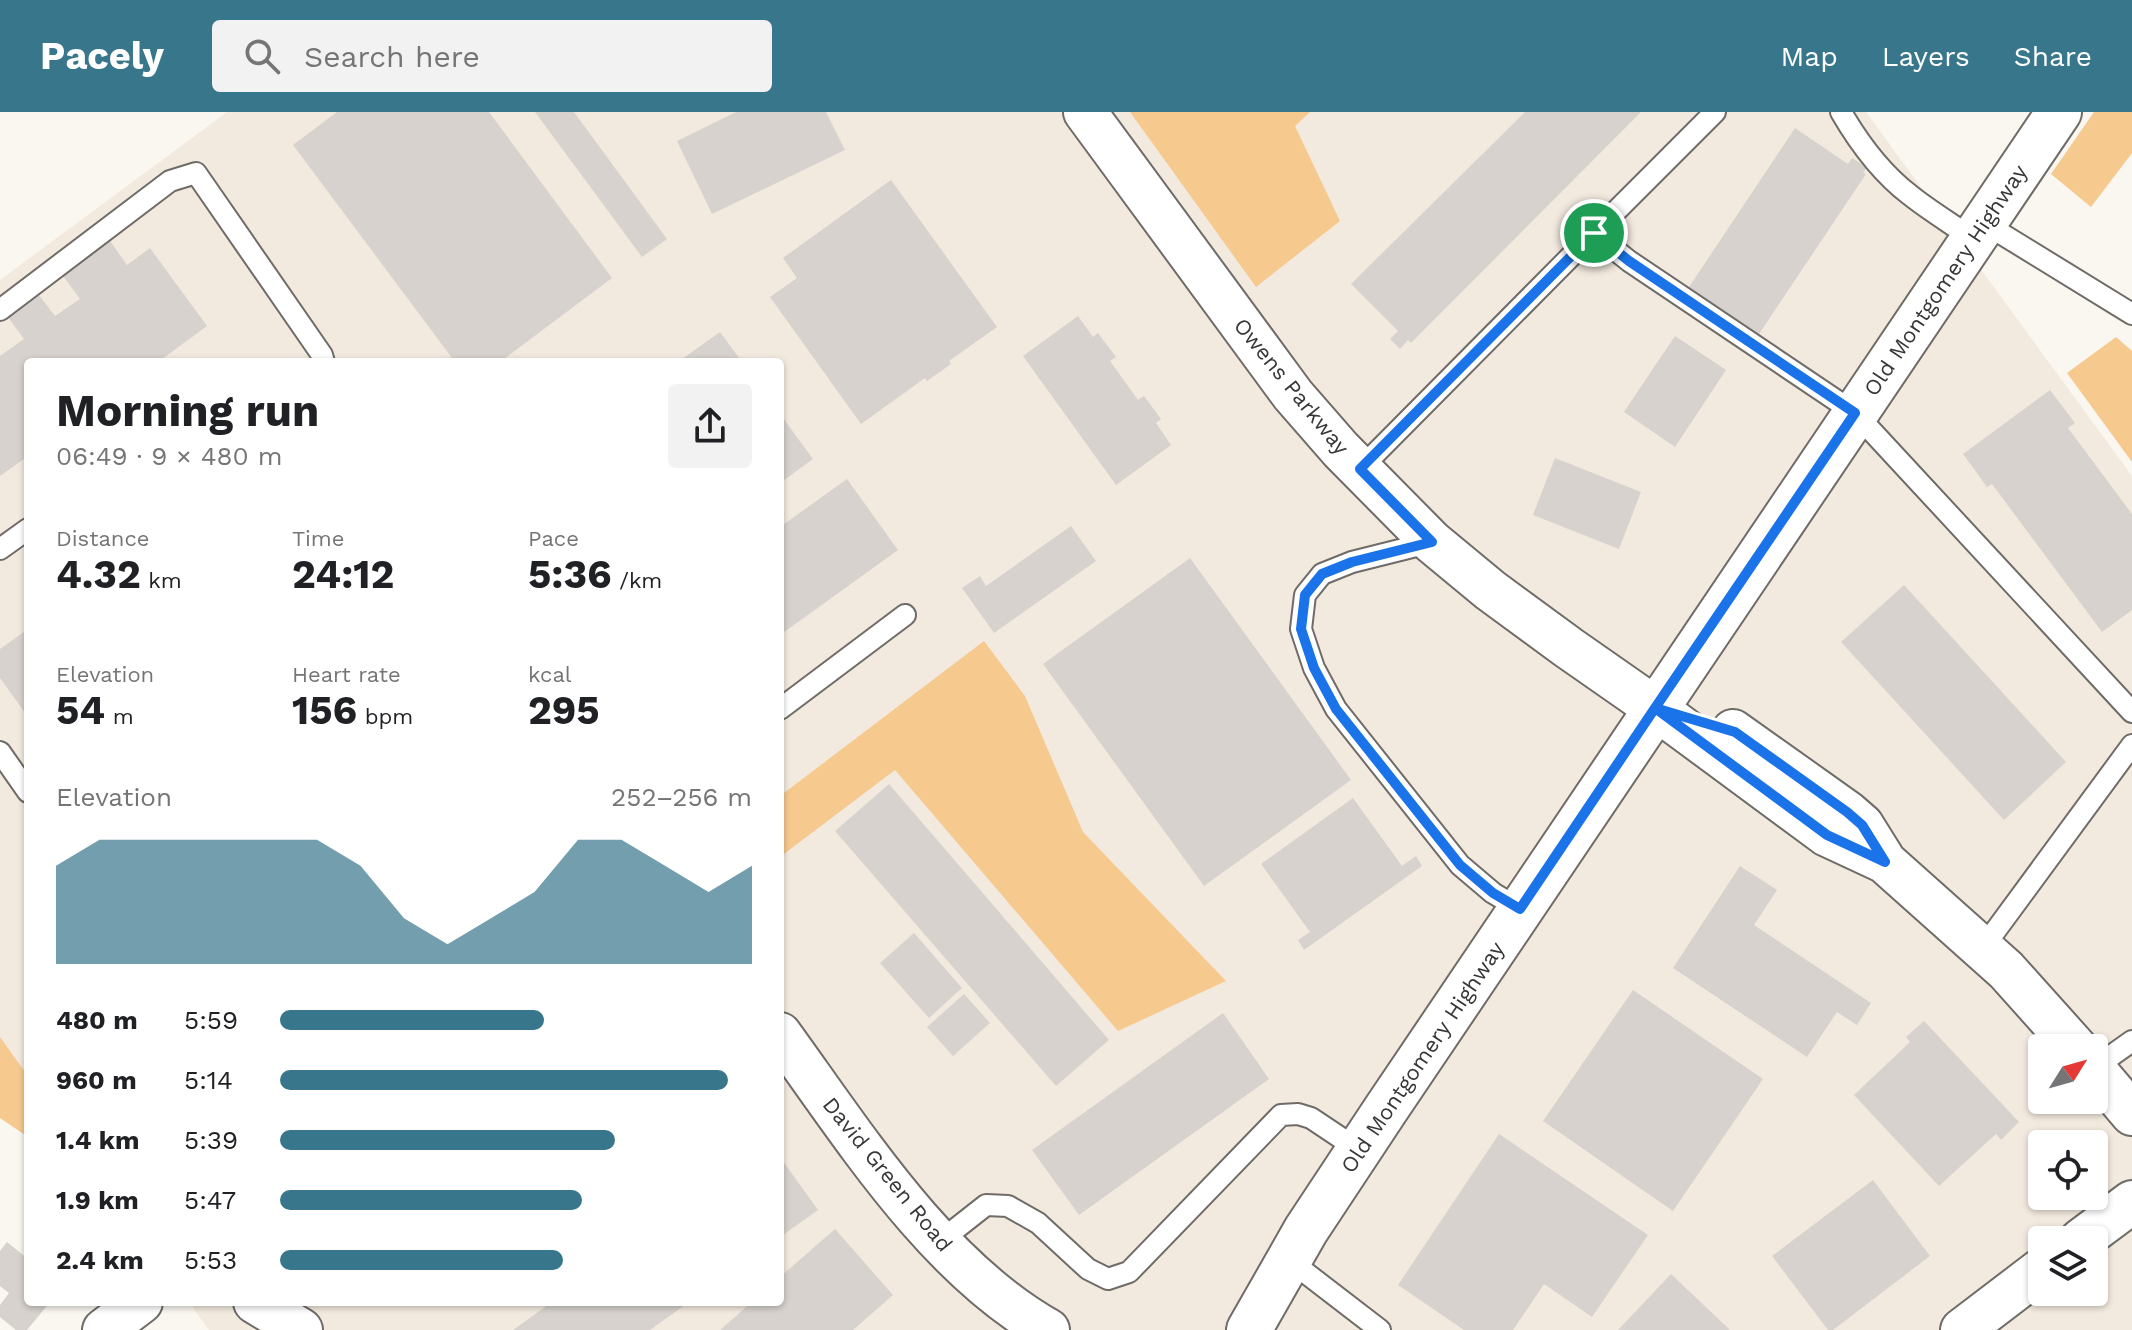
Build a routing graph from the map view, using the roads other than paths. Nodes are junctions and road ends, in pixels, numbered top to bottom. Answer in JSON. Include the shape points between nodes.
{"nodes":[{"id":1,"x":1085,"y":112,"type":"edge"},
{"id":2,"x":1715,"y":112,"type":"edge"},
{"id":3,"x":1841,"y":112,"type":"edge"},
{"id":4,"x":2059,"y":112,"type":"edge"},
{"id":5,"x":1978,"y":231,"type":"junction"},
{"id":6,"x":1594,"y":233,"type":"junction"},
{"id":7,"x":0,"y":310,"type":"edge"},
{"id":8,"x":2132,"y":314,"type":"edge"},
{"id":9,"x":323,"y":358,"type":"edge"},
{"id":10,"x":1855,"y":413,"type":"junction"},
{"id":11,"x":1360,"y":469,"type":"junction"},
{"id":12,"x":24,"y":532,"type":"edge"},
{"id":13,"x":1432,"y":542,"type":"junction"},
{"id":14,"x":0,"y":549,"type":"edge"},
{"id":15,"x":905,"y":615,"type":"dead end"},
{"id":16,"x":784,"y":706,"type":"edge"},
{"id":17,"x":1655,"y":708,"type":"junction"},
{"id":18,"x":2132,"y":712,"type":"edge"},
{"id":19,"x":2132,"y":745,"type":"edge"},
{"id":20,"x":0,"y":752,"type":"edge"},
{"id":21,"x":24,"y":786,"type":"edge"},
{"id":22,"x":1520,"y":909,"type":"junction"},
{"id":23,"x":1982,"y":949,"type":"junction"},
{"id":24,"x":2063,"y":1034,"type":"edge"},
{"id":25,"x":784,"y":1040,"type":"edge"},
{"id":26,"x":2132,"y":1041,"type":"edge"},
{"id":27,"x":2108,"y":1059,"type":"edge"},
{"id":28,"x":2108,"y":1086,"type":"edge"},
{"id":29,"x":2132,"y":1114,"type":"edge"},
{"id":30,"x":1359,"y":1150,"type":"junction"},
{"id":31,"x":2132,"y":1202,"type":"edge"},
{"id":32,"x":2100,"y":1226,"type":"edge"},
{"id":33,"x":939,"y":1242,"type":"junction"},
{"id":34,"x":1289,"y":1260,"type":"junction"},
{"id":35,"x":2028,"y":1282,"type":"edge"},
{"id":36,"x":136,"y":1306,"type":"edge"},
{"id":37,"x":262,"y":1306,"type":"edge"},
{"id":38,"x":104,"y":1330,"type":"edge"},
{"id":39,"x":301,"y":1330,"type":"edge"},
{"id":40,"x":1048,"y":1330,"type":"edge"},
{"id":41,"x":1249,"y":1330,"type":"edge"},
{"id":42,"x":1380,"y":1330,"type":"edge"},
{"id":43,"x":1962,"y":1330,"type":"edge"}],
"edges":[{"from":1,"to":11,"type":"street","name":"Owens Parkway","via":[[1293,395]]},
{"from":2,"to":6,"type":"lane"},
{"from":3,"to":5,"type":"lane","via":[[1858,141],[1909,195]]},
{"from":4,"to":5,"type":"street","name":"Old Montgomery Highway"},
{"from":5,"to":8,"type":"lane"},
{"from":5,"to":10,"type":"street","name":"Old Montgomery Highway"},
{"from":6,"to":10,"type":"lane"},
{"from":6,"to":11,"type":"lane"},
{"from":7,"to":9,"type":"lane","via":[[170,181],[196,173]]},
{"from":10,"to":17,"type":"street","name":"Old Montgomery Highway"},
{"from":10,"to":18,"type":"lane"},
{"from":11,"to":13,"type":"street","name":"Owens Parkway"},
{"from":12,"to":14,"type":"lane"},
{"from":13,"to":17,"type":"street","name":"Owens Parkway","via":[[1589,664]]},
{"from":13,"to":22,"type":"lane","via":[[1322,574],[1305,595],[1301,629],[1336,709],[1460,865]]},
{"from":15,"to":16,"type":"lane"},
{"from":17,"to":22,"type":"street","name":"Old Montgomery Highway"},
{"from":17,"to":23,"type":"street","name":"Owens Parkway","via":[[1735,732],[1847,812],[1862,825],[1885,862]]},
{"from":19,"to":23,"type":"lane"},
{"from":20,"to":21,"type":"lane"},
{"from":22,"to":30,"type":"street","name":"Old Montgomery Highway"},
{"from":23,"to":24,"type":"street","name":"Owens Parkway"},
{"from":25,"to":33,"type":"street","name":"David Green Road"},
{"from":26,"to":27,"type":"lane"},
{"from":28,"to":29,"type":"street"},
{"from":30,"to":33,"type":"lane","via":[[1311,1118],[1281,1115],[1129,1272],[1108,1279],[1008,1206],[986,1205]]},
{"from":30,"to":34,"type":"street","name":"Old Montgomery Highway"},
{"from":31,"to":32,"type":"street"},
{"from":33,"to":40,"type":"street","name":"David Green Road","via":[[991,1290]]},
{"from":34,"to":41,"type":"street","name":"Old Montgomery Highway"},
{"from":34,"to":42,"type":"lane"},
{"from":35,"to":43,"type":"street","via":[[1999,1310]]},
{"from":36,"to":38,"type":"street"},
{"from":37,"to":39,"type":"street"}]}
